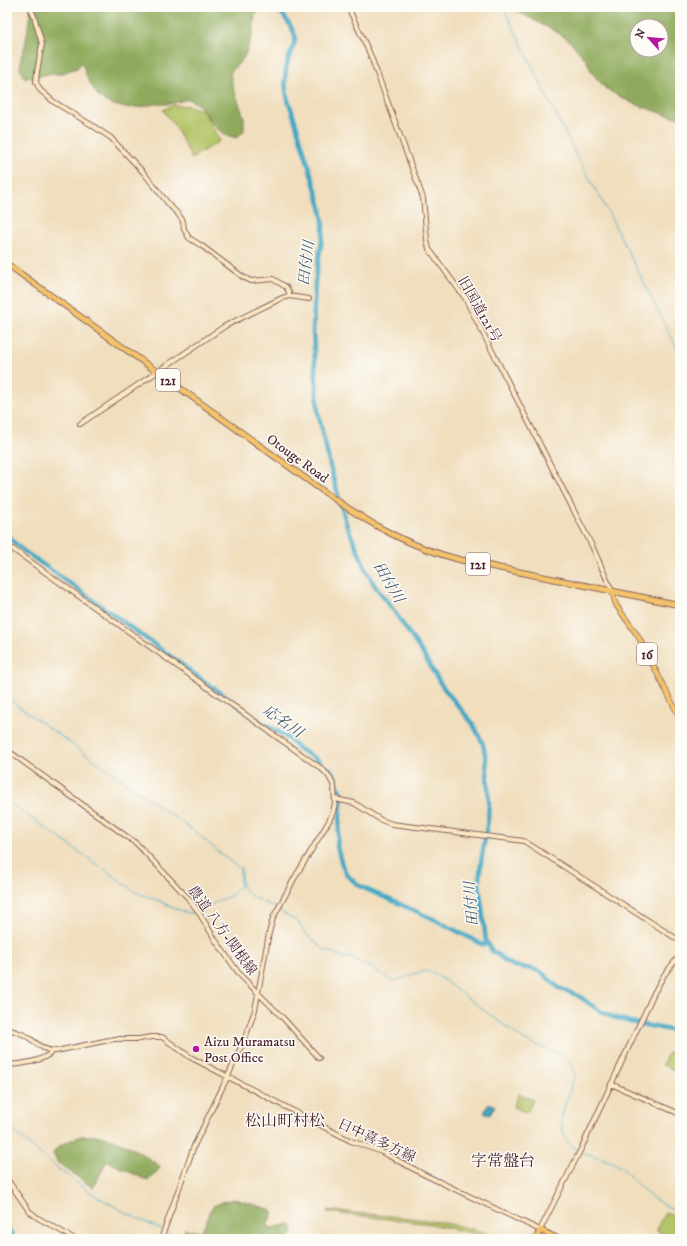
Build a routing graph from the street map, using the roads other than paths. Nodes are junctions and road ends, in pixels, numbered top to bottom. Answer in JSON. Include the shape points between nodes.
{"nodes":[{"id":1,"x":30,"y":7,"type":"edge"},
{"id":2,"x":348,"y":7,"type":"edge"},
{"id":3,"x":7,"y":264,"type":"edge"},
{"id":4,"x":289,"y":296,"type":"junction"},
{"id":5,"x":309,"y":299,"type":"dead end"},
{"id":6,"x":158,"y":372,"type":"junction"},
{"id":7,"x":80,"y":424,"type":"dead end"},
{"id":8,"x":7,"y":544,"type":"edge"},
{"id":9,"x":612,"y":591,"type":"junction"},
{"id":10,"x":680,"y":605,"type":"edge"},
{"id":11,"x":680,"y":718,"type":"edge"},
{"id":12,"x":7,"y":750,"type":"edge"},
{"id":13,"x":339,"y":800,"type":"junction"},
{"id":14,"x":680,"y":941,"type":"edge"},
{"id":15,"x":680,"y":955,"type":"edge"},
{"id":16,"x":259,"y":995,"type":"junction"},
{"id":17,"x":7,"y":1029,"type":"edge"},
{"id":18,"x":54,"y":1051,"type":"junction"},
{"id":19,"x":319,"y":1058,"type":"dead end"},
{"id":20,"x":7,"y":1065,"type":"edge"},
{"id":21,"x":228,"y":1076,"type":"junction"},
{"id":22,"x":611,"y":1084,"type":"junction"},
{"id":23,"x":680,"y":1114,"type":"edge"},
{"id":24,"x":7,"y":1179,"type":"edge"},
{"id":25,"x":540,"y":1230,"type":"junction"},
{"id":26,"x":75,"y":1239,"type":"edge"},
{"id":27,"x":161,"y":1239,"type":"edge"},
{"id":28,"x":536,"y":1239,"type":"edge"},
{"id":29,"x":558,"y":1239,"type":"edge"}],
"edges":[{"from":1,"to":4,"type":"street","via":[[42,44],[36,82],[40,90],[54,102],[111,138],[178,214],[191,240],[248,280],[273,279],[283,284],[288,289]]},
{"from":2,"to":9,"type":"street","name":"旧国道121号","via":[[370,54],[423,198],[429,248],[465,298],[592,546]]},
{"from":3,"to":6,"type":"highway","name":"Otouge Road","number":"121"},
{"from":4,"to":5,"type":"street"},
{"from":4,"to":6,"type":"street","via":[[225,326]]},
{"from":6,"to":7,"type":"street"},
{"from":6,"to":9,"type":"highway","name":"Otouge Road","number":"121","via":[[353,512],[402,540],[447,556]]},
{"from":8,"to":13,"type":"street","via":[[322,769],[332,780]]},
{"from":9,"to":10,"type":"highway","number":"121"},
{"from":9,"to":11,"type":"main road","number":"16","via":[[616,605],[638,636]]},
{"from":12,"to":16,"type":"street","name":"農道 八方-関根線","via":[[137,844],[188,898],[240,976]]},
{"from":13,"to":14,"type":"street","via":[[354,803],[392,824],[524,841]]},
{"from":13,"to":16,"type":"street","via":[[273,918]]},
{"from":15,"to":22,"type":"street","via":[[661,980]]},
{"from":16,"to":19,"type":"street","name":"農道 八方-関根線"},
{"from":16,"to":21,"type":"street","via":[[245,1038]]},
{"from":17,"to":18,"type":"street","via":[[18,1032],[42,1048]]},
{"from":18,"to":20,"type":"street","name":"日中喜多方線","via":[[49,1056],[37,1060]]},
{"from":18,"to":21,"type":"street","name":"日中喜多方線","via":[[114,1039],[159,1036],[190,1057]]},
{"from":21,"to":25,"type":"street","name":"日中喜多方線","via":[[351,1141],[382,1152]]},
{"from":21,"to":27,"type":"street","via":[[194,1146]]},
{"from":22,"to":23,"type":"street"},
{"from":22,"to":25,"type":"street"},
{"from":24,"to":26,"type":"street","via":[[29,1212]]},
{"from":25,"to":28,"type":"highway"},
{"from":25,"to":29,"type":"highway"}]}
